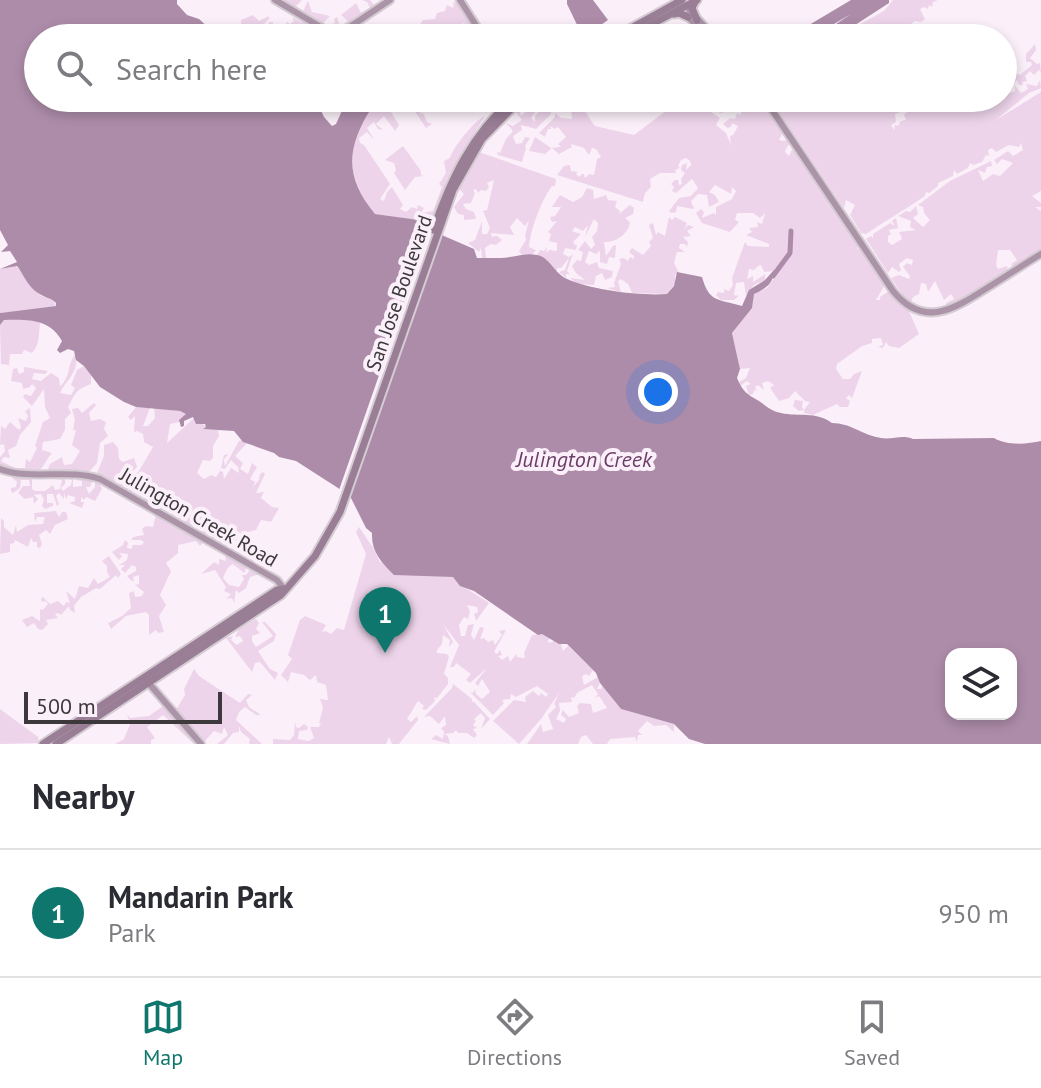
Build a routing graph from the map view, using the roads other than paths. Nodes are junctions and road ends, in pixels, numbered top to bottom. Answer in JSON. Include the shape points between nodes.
{"nodes":[{"id":1,"x":275,"y":0,"type":"edge"},
{"id":2,"x":390,"y":0,"type":"edge"},
{"id":3,"x":460,"y":0,"type":"edge"},
{"id":4,"x":696,"y":0,"type":"edge"},
{"id":5,"x":678,"y":3,"type":"edge"},
{"id":6,"x":688,"y":17,"type":"junction"},
{"id":7,"x":697,"y":20,"type":"junction"},
{"id":8,"x":316,"y":24,"type":"edge"},
{"id":9,"x":354,"y":24,"type":"edge"},
{"id":10,"x":475,"y":24,"type":"edge"},
{"id":11,"x":639,"y":24,"type":"edge"},
{"id":12,"x":649,"y":24,"type":"edge"},
{"id":13,"x":655,"y":24,"type":"edge"},
{"id":14,"x":696,"y":24,"type":"edge"},
{"id":15,"x":700,"y":24,"type":"edge"},
{"id":16,"x":502,"y":112,"type":"edge"},
{"id":17,"x":506,"y":112,"type":"edge"},
{"id":18,"x":773,"y":112,"type":"edge"},
{"id":19,"x":438,"y":222,"type":"junction"},
{"id":20,"x":1041,"y":254,"type":"edge"},
{"id":21,"x":0,"y":469,"type":"edge"},
{"id":22,"x":284,"y":589,"type":"junction"},
{"id":23,"x":147,"y":681,"type":"junction"},
{"id":24,"x":96,"y":714,"type":"junction"},
{"id":25,"x":46,"y":743,"type":"edge"},
{"id":26,"x":56,"y":744,"type":"edge"},
{"id":27,"x":201,"y":744,"type":"edge"}],
"edges":[{"from":1,"to":8,"type":"street"},
{"from":2,"to":9,"type":"street"},
{"from":3,"to":10,"type":"street"},
{"from":4,"to":5,"type":"main road"},
{"from":4,"to":7,"type":"main road","via":[[692,8]]},
{"from":5,"to":6,"type":"street"},
{"from":5,"to":7,"type":"street"},
{"from":5,"to":11,"type":"main road"},
{"from":5,"to":12,"type":"main road"},
{"from":6,"to":13,"type":"main road","via":[[676,13]]},
{"from":6,"to":14,"type":"street"},
{"from":7,"to":15,"type":"street"},
{"from":16,"to":19,"type":"main road","name":"San Jose Boulevard","via":[[462,158]]},
{"from":17,"to":19,"type":"main road","name":"San Jose Boulevard","via":[[468,160]]},
{"from":18,"to":20,"type":"street","via":[[893,291],[911,307],[929,313],[951,310]]},
{"from":19,"to":22,"type":"main road","name":"San Jose Boulevard","via":[[336,516],[315,556]]},
{"from":21,"to":22,"type":"street","name":"Julington Creek Road","via":[[100,479],[277,580]]},
{"from":22,"to":23,"type":"main road","name":"San Jose Boulevard"},
{"from":23,"to":24,"type":"main road","name":"San Jose Boulevard"},
{"from":23,"to":27,"type":"street"},
{"from":24,"to":25,"type":"main road","name":"San Jose Boulevard"},
{"from":24,"to":26,"type":"main road","name":"San Jose Boulevard"}]}
